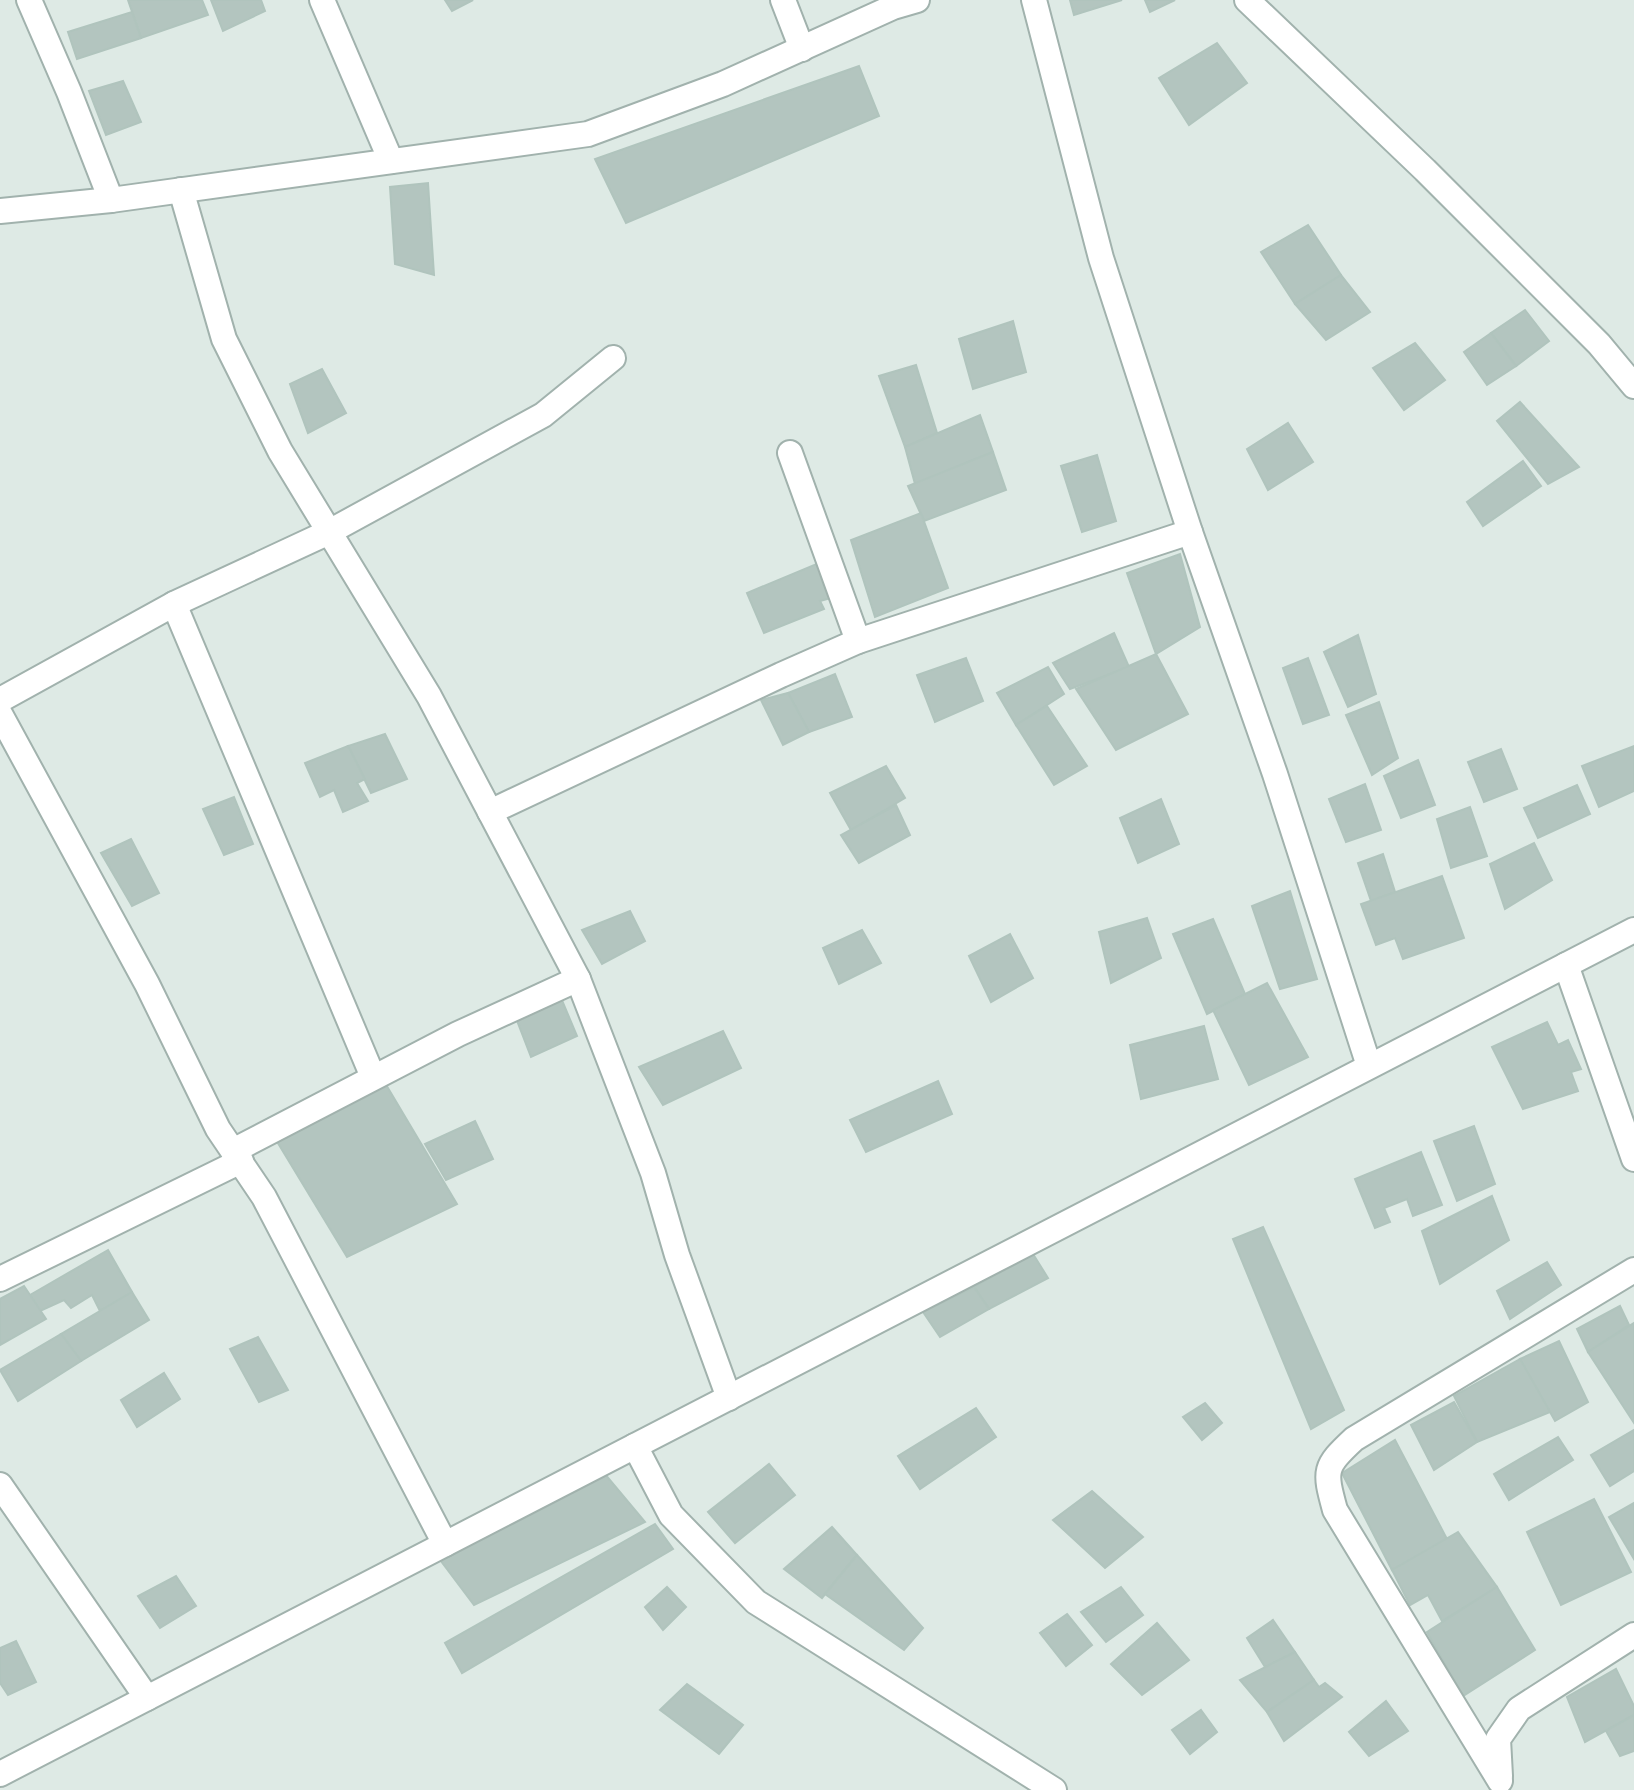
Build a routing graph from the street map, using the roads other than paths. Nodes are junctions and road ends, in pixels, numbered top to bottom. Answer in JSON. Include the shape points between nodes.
{"nodes":[{"id":1,"x":29,"y":0,"type":"edge"},
{"id":2,"x":322,"y":0,"type":"edge"},
{"id":3,"x":783,"y":0,"type":"edge"},
{"id":4,"x":917,"y":0,"type":"edge"},
{"id":5,"x":1034,"y":0,"type":"edge"},
{"id":6,"x":1247,"y":0,"type":"edge"},
{"id":7,"x":802,"y":49,"type":"junction"},
{"id":8,"x":391,"y":161,"type":"junction"},
{"id":9,"x":181,"y":190,"type":"junction"},
{"id":10,"x":111,"y":200,"type":"junction"},
{"id":11,"x":0,"y":211,"type":"edge"},
{"id":12,"x":613,"y":358,"type":"dead end"},
{"id":13,"x":1634,"y":386,"type":"edge"},
{"id":14,"x":790,"y":453,"type":"dead end"},
{"id":15,"x":329,"y":532,"type":"junction"},
{"id":16,"x":1190,"y":532,"type":"junction"},
{"id":17,"x":174,"y":604,"type":"junction"},
{"id":18,"x":858,"y":641,"type":"junction"},
{"id":19,"x":0,"y":700,"type":"edge"},
{"id":20,"x":0,"y":714,"type":"edge"},
{"id":21,"x":490,"y":812,"type":"junction"},
{"id":22,"x":1634,"y":930,"type":"edge"},
{"id":23,"x":1566,"y":965,"type":"junction"},
{"id":24,"x":578,"y":979,"type":"junction"},
{"id":25,"x":1369,"y":1066,"type":"junction"},
{"id":26,"x":373,"y":1077,"type":"junction"},
{"id":27,"x":237,"y":1156,"type":"junction"},
{"id":28,"x":1634,"y":1159,"type":"edge"},
{"id":29,"x":1634,"y":1270,"type":"edge"},
{"id":30,"x":0,"y":1279,"type":"edge"},
{"id":31,"x":729,"y":1398,"type":"junction"},
{"id":32,"x":635,"y":1446,"type":"junction"},
{"id":33,"x":0,"y":1485,"type":"edge"},
{"id":34,"x":445,"y":1544,"type":"junction"},
{"id":35,"x":1634,"y":1635,"type":"edge"},
{"id":36,"x":147,"y":1698,"type":"junction"},
{"id":37,"x":0,"y":1774,"type":"edge"},
{"id":38,"x":1501,"y":1785,"type":"edge"},
{"id":39,"x":1054,"y":1790,"type":"edge"}],
"edges":[{"from":1,"to":10,"type":"street"},
{"from":2,"to":8,"type":"street"},
{"from":3,"to":7,"type":"street"},
{"from":4,"to":7,"type":"street"},
{"from":5,"to":16,"type":"street","via":[[1101,258]]},
{"from":6,"to":13,"type":"street","via":[[1425,170],[1599,344]]},
{"from":7,"to":8,"type":"street","via":[[588,134]]},
{"from":8,"to":9,"type":"street"},
{"from":9,"to":10,"type":"street"},
{"from":9,"to":15,"type":"street","via":[[224,339],[280,451]]},
{"from":10,"to":11,"type":"street"},
{"from":12,"to":15,"type":"street","via":[[543,415]]},
{"from":14,"to":18,"type":"street"},
{"from":15,"to":17,"type":"street"},
{"from":15,"to":21,"type":"street","via":[[429,696]]},
{"from":16,"to":18,"type":"street"},
{"from":16,"to":25,"type":"street"},
{"from":17,"to":19,"type":"street"},
{"from":17,"to":26,"type":"street"},
{"from":18,"to":21,"type":"street"},
{"from":20,"to":27,"type":"street"},
{"from":21,"to":24,"type":"street"},
{"from":22,"to":23,"type":"street"},
{"from":23,"to":25,"type":"street"},
{"from":23,"to":28,"type":"street"},
{"from":24,"to":26,"type":"street"},
{"from":24,"to":31,"type":"street","via":[[653,1173]]},
{"from":25,"to":31,"type":"street"},
{"from":26,"to":27,"type":"street"},
{"from":27,"to":30,"type":"street"},
{"from":27,"to":34,"type":"street","via":[[264,1197]]},
{"from":29,"to":38,"type":"street","via":[[1354,1439],[1331,1461],[1327,1482],[1335,1510]]},
{"from":31,"to":32,"type":"street"},
{"from":32,"to":34,"type":"street"},
{"from":32,"to":39,"type":"street","via":[[671,1515],[756,1602]]},
{"from":33,"to":36,"type":"street"},
{"from":34,"to":36,"type":"street"},
{"from":35,"to":38,"type":"street","via":[[1519,1709],[1498,1739]]},
{"from":36,"to":37,"type":"street"}]}
